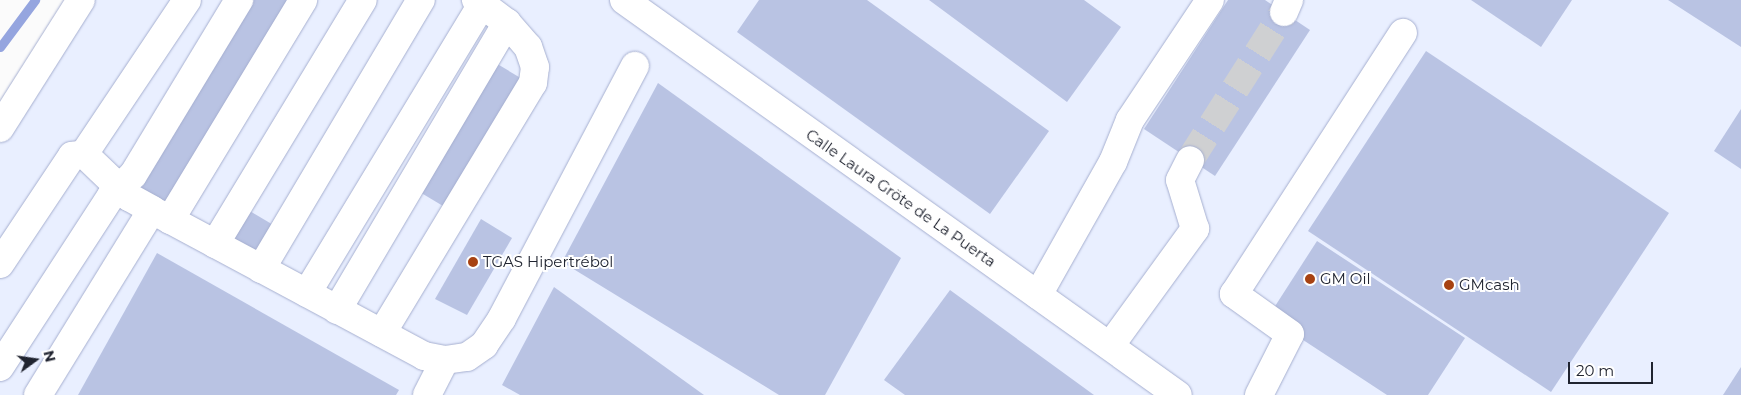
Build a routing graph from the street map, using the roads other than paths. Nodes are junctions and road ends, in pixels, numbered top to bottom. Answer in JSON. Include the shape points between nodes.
{"nodes":[{"id":1,"x":82,"y":0,"type":"edge"},
{"id":2,"x":187,"y":0,"type":"edge"},
{"id":3,"x":240,"y":0,"type":"edge"},
{"id":4,"x":303,"y":0,"type":"edge"},
{"id":5,"x":363,"y":0,"type":"edge"},
{"id":6,"x":422,"y":0,"type":"edge"},
{"id":7,"x":624,"y":0,"type":"edge"},
{"id":8,"x":1210,"y":0,"type":"edge"},
{"id":9,"x":479,"y":2,"type":"edge"},
{"id":10,"x":507,"y":23,"type":"junction"},
{"id":11,"x":1403,"y":33,"type":"dead end"},
{"id":12,"x":636,"y":66,"type":"dead end"},
{"id":13,"x":0,"y":128,"type":"edge"},
{"id":14,"x":84,"y":154,"type":"junction"},
{"id":15,"x":1190,"y":160,"type":"tunnel mouth"},
{"id":16,"x":119,"y":187,"type":"junction"},
{"id":17,"x":161,"y":216,"type":"junction"},
{"id":18,"x":215,"y":244,"type":"junction"},
{"id":19,"x":0,"y":264,"type":"edge"},
{"id":20,"x":261,"y":269,"type":"junction"},
{"id":21,"x":307,"y":294,"type":"junction"},
{"id":22,"x":1038,"y":295,"type":"junction"},
{"id":23,"x":337,"y":310,"type":"junction"},
{"id":24,"x":382,"y":334,"type":"junction"},
{"id":25,"x":1110,"y":346,"type":"junction"},
{"id":26,"x":445,"y":360,"type":"junction"},
{"id":27,"x":0,"y":367,"type":"edge"},
{"id":28,"x":38,"y":395,"type":"edge"},
{"id":29,"x":427,"y":395,"type":"edge"},
{"id":30,"x":1178,"y":395,"type":"edge"},
{"id":31,"x":1259,"y":395,"type":"edge"}],
"edges":[{"from":1,"to":13,"type":"street"},
{"from":2,"to":14,"type":"street"},
{"from":3,"to":16,"type":"street","via":[[133,175]]},
{"from":4,"to":17,"type":"street"},
{"from":5,"to":18,"type":"street"},
{"from":6,"to":20,"type":"street"},
{"from":7,"to":22,"type":"street","name":"Calle Laura Gröte de La Puerta"},
{"from":8,"to":22,"type":"street","via":[[1130,120],[1113,162]]},
{"from":9,"to":10,"type":"street"},
{"from":9,"to":21,"type":"street"},
{"from":10,"to":23,"type":"street"},
{"from":10,"to":24,"type":"street","via":[[533,56],[533,83]]},
{"from":11,"to":31,"type":"street","via":[[1234,294],[1290,334]]},
{"from":12,"to":26,"type":"street","via":[[502,318],[484,345],[467,357]]},
{"from":14,"to":16,"type":"street"},
{"from":14,"to":19,"type":"street","via":[[72,156]]},
{"from":15,"to":25,"type":"street","via":[[1180,180],[1195,229]]},
{"from":16,"to":17,"type":"street"},
{"from":16,"to":27,"type":"street"},
{"from":17,"to":18,"type":"street"},
{"from":17,"to":28,"type":"street"},
{"from":18,"to":20,"type":"street"},
{"from":20,"to":21,"type":"street"},
{"from":21,"to":23,"type":"street"},
{"from":22,"to":25,"type":"street","name":"Calle Laura Gröte de La Puerta"},
{"from":23,"to":24,"type":"street"},
{"from":24,"to":26,"type":"street","via":[[424,356]]},
{"from":25,"to":30,"type":"street","name":"Calle Laura Gröte de La Puerta"},
{"from":26,"to":29,"type":"street"}]}
